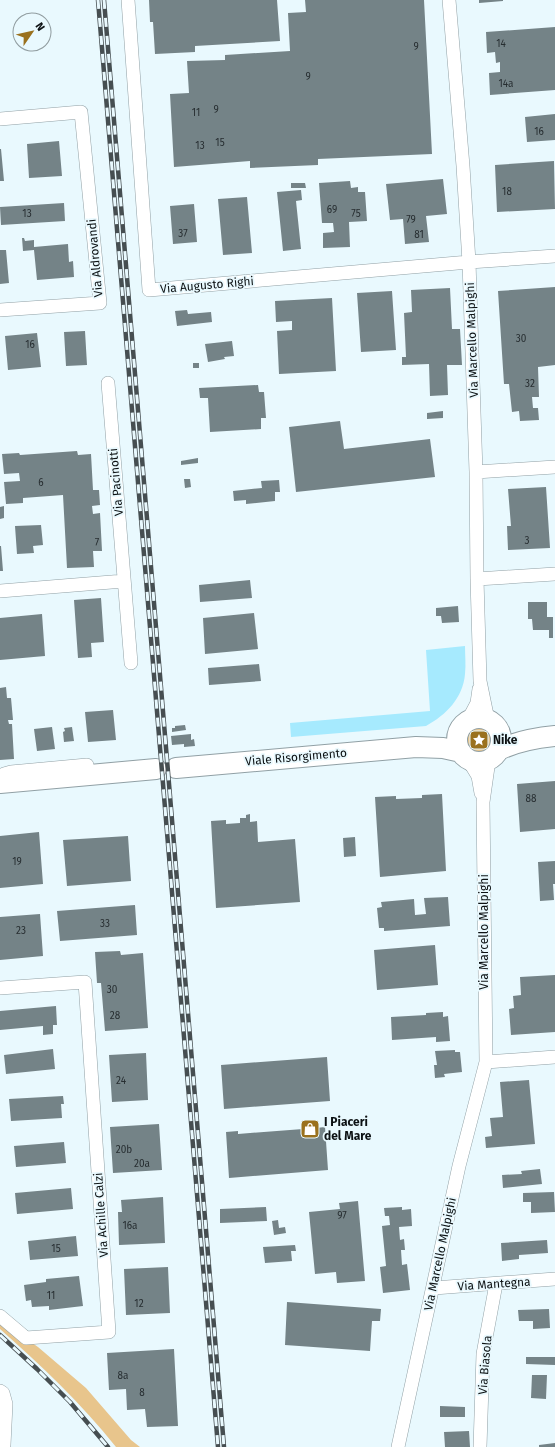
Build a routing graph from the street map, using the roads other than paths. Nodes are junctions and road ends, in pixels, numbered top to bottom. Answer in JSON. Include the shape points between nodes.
{"nodes":[{"id":1,"x":128,"y":0,"type":"edge"},
{"id":2,"x":449,"y":0,"type":"edge"},
{"id":3,"x":0,"y":119,"type":"edge"},
{"id":4,"x":555,"y":256,"type":"edge"},
{"id":5,"x":469,"y":262,"type":"junction"},
{"id":6,"x":0,"y":310,"type":"edge"},
{"id":7,"x":108,"y":382,"type":"dead end"},
{"id":8,"x":555,"y":467,"type":"edge"},
{"id":9,"x":476,"y":472,"type":"junction"},
{"id":10,"x":555,"y":574,"type":"edge"},
{"id":11,"x":477,"y":579,"type":"junction"},
{"id":12,"x":124,"y":581,"type":"junction"},
{"id":13,"x":0,"y":591,"type":"edge"},
{"id":14,"x":131,"y":663,"type":"dead end"},
{"id":15,"x":480,"y":681,"type":"junction"},
{"id":16,"x":492,"y":723,"type":"junction"},
{"id":17,"x":463,"y":727,"type":"junction"},
{"id":18,"x":547,"y":737,"type":"edge"},
{"id":19,"x":416,"y":747,"type":"junction"},
{"id":20,"x":494,"y":754,"type":"junction"},
{"id":21,"x":464,"y":755,"type":"junction"},
{"id":22,"x":87,"y":765,"type":"dead end"},
{"id":23,"x":1,"y":783,"type":"edge"},
{"id":24,"x":483,"y":802,"type":"junction"},
{"id":25,"x":0,"y":988,"type":"edge"},
{"id":26,"x":555,"y":1057,"type":"edge"},
{"id":27,"x":486,"y":1062,"type":"junction"},
{"id":28,"x":555,"y":1280,"type":"edge"},
{"id":29,"x":496,"y":1284,"type":"junction"},
{"id":30,"x":434,"y":1288,"type":"junction"},
{"id":31,"x":0,"y":1316,"type":"edge"},
{"id":32,"x":0,"y":1391,"type":"edge"},
{"id":33,"x":4,"y":1445,"type":"dead end"},
{"id":34,"x":398,"y":1447,"type":"edge"},
{"id":35,"x":480,"y":1447,"type":"edge"}],
"edges":[{"from":1,"to":5,"type":"street","name":"Via Augusto Righi","via":[[149,290]]},
{"from":2,"to":5,"type":"street","name":"Via Marcello Malpighi"},
{"from":3,"to":6,"type":"street","name":"Via Aldrovandi","via":[[82,112],[100,303]]},
{"from":4,"to":5,"type":"street","name":"Via Augusto Righi"},
{"from":5,"to":9,"type":"street","name":"Via Marcello Malpighi"},
{"from":7,"to":12,"type":"street","name":"Via Pacinotti"},
{"from":8,"to":9,"type":"street"},
{"from":9,"to":11,"type":"street","name":"Via Marcello Malpighi"},
{"from":10,"to":11,"type":"street"},
{"from":11,"to":15,"type":"street","name":"Via Marcello Malpighi"},
{"from":12,"to":13,"type":"street"},
{"from":12,"to":14,"type":"street","name":"Via Pacinotti"},
{"from":15,"to":16,"type":"street","name":"Via Marcello Malpighi"},
{"from":15,"to":17,"type":"street","name":"Via Marcello Malpighi","via":[[477,703]]},
{"from":16,"to":17,"type":"main road","name":"Viale Risorgimento","via":[[481,718],[474,719]]},
{"from":16,"to":18,"type":"main road","name":"Viale Risorgimento","via":[[515,734]]},
{"from":16,"to":20,"type":"main road","via":[[501,738]]},
{"from":17,"to":19,"type":"main road","name":"Viale Risorgimento","via":[[442,741]]},
{"from":17,"to":21,"type":"main road","via":[[458,746]]},
{"from":18,"to":20,"type":"main road","name":"Viale Risorgimento","via":[[515,742]]},
{"from":19,"to":21,"type":"main road","name":"Viale Risorgimento","via":[[443,748]]},
{"from":19,"to":23,"type":"main road","name":"Viale Risorgimento"},
{"from":20,"to":21,"type":"main road","name":"Viale Risorgimento","via":[[478,762]]},
{"from":20,"to":24,"type":"street","name":"Via Marcello Malpighi"},
{"from":21,"to":24,"type":"street","name":"Via Marcello Malpighi","via":[[478,776]]},
{"from":22,"to":23,"type":"street","via":[[11,772],[4,774]]},
{"from":24,"to":27,"type":"street","name":"Via Marcello Malpighi"},
{"from":25,"to":31,"type":"street","name":"Via Achille Calzi","via":[[85,982],[109,1332],[26,1338]]},
{"from":26,"to":27,"type":"street"},
{"from":27,"to":30,"type":"street","name":"Via Marcello Malpighi","via":[[459,1166]]},
{"from":28,"to":29,"type":"street","name":"Via Mantegna"},
{"from":29,"to":30,"type":"street","name":"Via Mantegna"},
{"from":29,"to":35,"type":"street","name":"Via Biasola","via":[[483,1354]]},
{"from":30,"to":34,"type":"street","name":"Via Marcello Malpighi"},
{"from":32,"to":33,"type":"street","via":[[6,1404]]}]}
